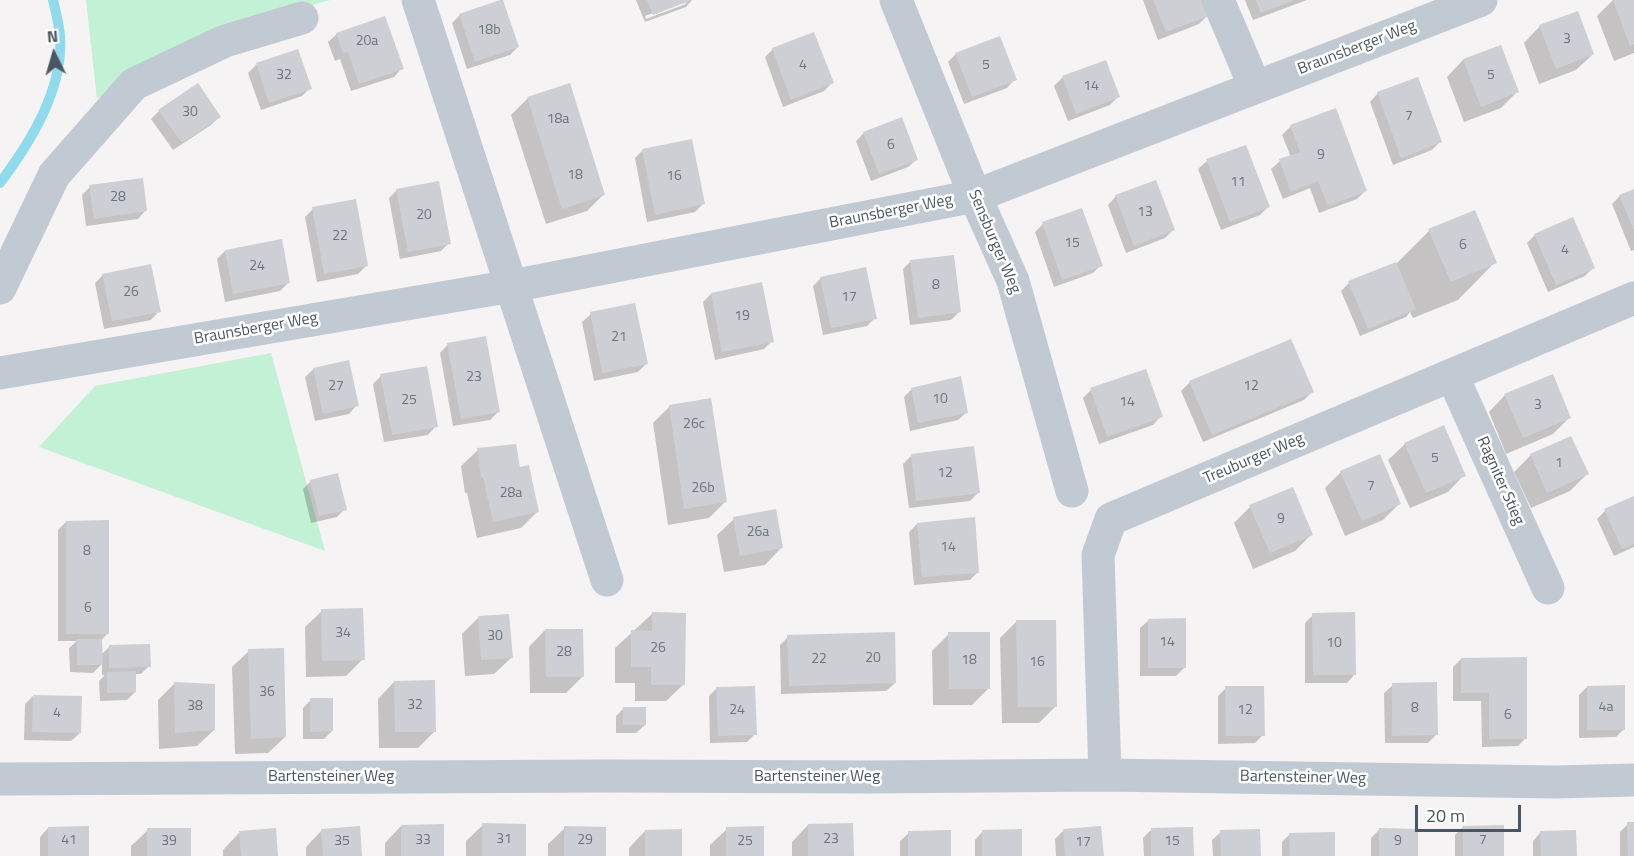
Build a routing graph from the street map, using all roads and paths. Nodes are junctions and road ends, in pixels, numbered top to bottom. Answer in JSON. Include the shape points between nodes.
{"nodes":[{"id":1,"x":418,"y":0,"type":"edge"},
{"id":2,"x":896,"y":0,"type":"edge"},
{"id":3,"x":1218,"y":0,"type":"edge"},
{"id":4,"x":1466,"y":3,"type":"edge"},
{"id":5,"x":302,"y":18,"type":"dead end"},
{"id":6,"x":1255,"y":87,"type":"junction"},
{"id":7,"x":975,"y":196,"type":"junction"},
{"id":8,"x":512,"y":286,"type":"junction"},
{"id":9,"x":0,"y":288,"type":"edge"},
{"id":10,"x":1634,"y":298,"type":"edge"},
{"id":11,"x":0,"y":373,"type":"edge"},
{"id":12,"x":1452,"y":375,"type":"junction"},
{"id":13,"x":1072,"y":491,"type":"dead end"},
{"id":14,"x":607,"y":580,"type":"dead end"},
{"id":15,"x":1548,"y":588,"type":"dead end"},
{"id":16,"x":1105,"y":775,"type":"junction"},
{"id":17,"x":0,"y":779,"type":"edge"},
{"id":18,"x":1634,"y":780,"type":"edge"}],
"edges":[{"from":1,"to":8,"type":"street"},
{"from":2,"to":7,"type":"street","name":"Sensburger Weg"},
{"from":3,"to":6,"type":"street"},
{"from":4,"to":6,"type":"street","name":"Braunsberger Weg"},
{"from":5,"to":9,"type":"street","via":[[225,41],[134,84],[54,175]]},
{"from":6,"to":7,"type":"street","name":"Braunsberger Weg"},
{"from":7,"to":8,"type":"street","name":"Braunsberger Weg"},
{"from":7,"to":13,"type":"street","name":"Sensburger Weg","via":[[1013,281]]},
{"from":8,"to":11,"type":"street","name":"Braunsberger Weg"},
{"from":8,"to":14,"type":"street"},
{"from":10,"to":12,"type":"street","name":"Treuburger Weg"},
{"from":12,"to":15,"type":"street","name":"Ragniter Stieg"},
{"from":12,"to":16,"type":"street","name":"Treuburger Weg","via":[[1111,519],[1098,555]]},
{"from":16,"to":17,"type":"street","name":"Bartensteiner Weg"},
{"from":16,"to":18,"type":"street","name":"Bartensteiner Weg"}]}
